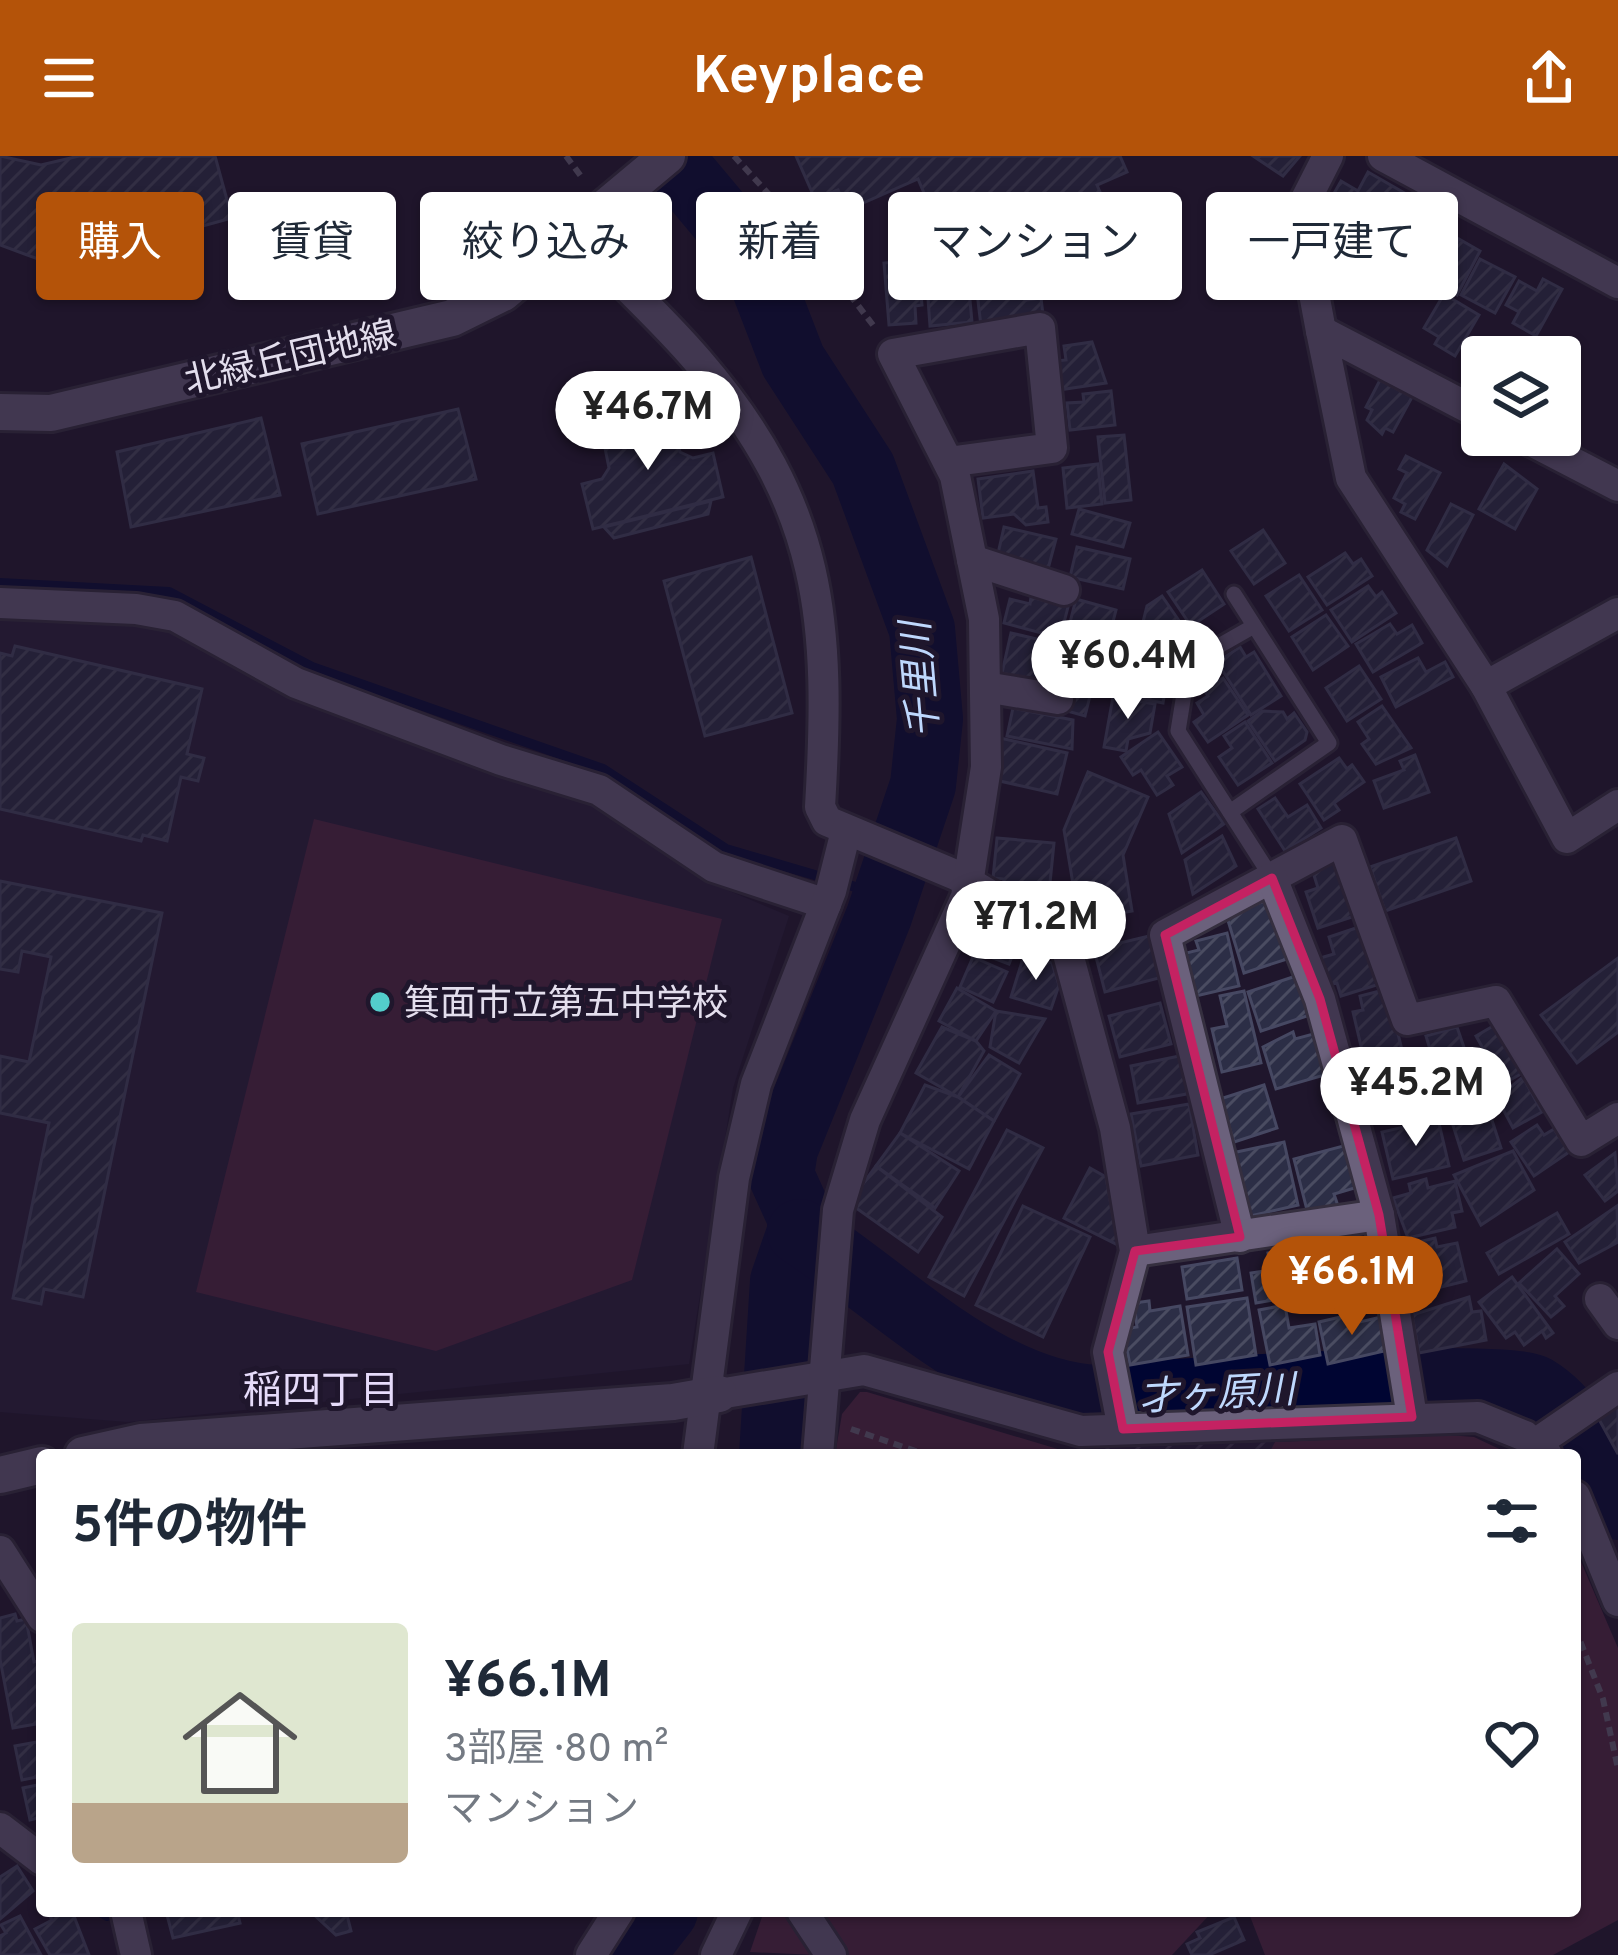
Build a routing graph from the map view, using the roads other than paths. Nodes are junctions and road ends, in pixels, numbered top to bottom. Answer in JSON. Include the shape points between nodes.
{"nodes":[{"id":1,"x":667,"y":156,"type":"edge"},
{"id":2,"x":1328,"y":156,"type":"edge"},
{"id":3,"x":1384,"y":156,"type":"edge"},
{"id":4,"x":625,"y":192,"type":"edge"},
{"id":5,"x":1618,"y":284,"type":"edge"},
{"id":6,"x":489,"y":300,"type":"edge"},
{"id":7,"x":637,"y":300,"type":"edge"},
{"id":8,"x":1321,"y":331,"type":"junction"},
{"id":9,"x":1461,"y":404,"type":"edge"},
{"id":10,"x":0,"y":412,"type":"edge"},
{"id":11,"x":1560,"y":456,"type":"edge"},
{"id":12,"x":948,"y":462,"type":"junction"},
{"id":13,"x":1618,"y":486,"type":"edge"},
{"id":14,"x":972,"y":560,"type":"junction"},
{"id":15,"x":1064,"y":590,"type":"dead end"},
{"id":16,"x":1234,"y":594,"type":"dead end"},
{"id":17,"x":0,"y":603,"type":"edge"},
{"id":18,"x":1618,"y":613,"type":"edge"},
{"id":19,"x":1254,"y":626,"type":"junction"},
{"id":20,"x":1486,"y":686,"type":"junction"},
{"id":21,"x":985,"y":687,"type":"junction"},
{"id":22,"x":1058,"y":699,"type":"dead end"},
{"id":23,"x":1618,"y":805,"type":"edge"},
{"id":24,"x":1230,"y":812,"type":"junction"},
{"id":25,"x":846,"y":831,"type":"junction"},
{"id":26,"x":1272,"y":878,"type":"junction"},
{"id":27,"x":963,"y":880,"type":"junction"},
{"id":28,"x":831,"y":890,"type":"junction"},
{"id":29,"x":1618,"y":1118,"type":"edge"},
{"id":30,"x":1379,"y":1214,"type":"junction"},
{"id":31,"x":1240,"y":1237,"type":"junction"},
{"id":32,"x":1135,"y":1251,"type":"junction"},
{"id":33,"x":817,"y":1375,"type":"junction"},
{"id":34,"x":1618,"y":1387,"type":"edge"},
{"id":35,"x":712,"y":1395,"type":"junction"},
{"id":36,"x":1118,"y":1408,"type":"junction"},
{"id":37,"x":1412,"y":1417,"type":"junction"},
{"id":38,"x":142,"y":1449,"type":"edge"},
{"id":39,"x":699,"y":1449,"type":"edge"},
{"id":40,"x":819,"y":1449,"type":"edge"},
{"id":41,"x":1541,"y":1449,"type":"edge"},
{"id":42,"x":36,"y":1466,"type":"edge"},
{"id":43,"x":0,"y":1475,"type":"edge"},
{"id":44,"x":1581,"y":1511,"type":"edge"},
{"id":45,"x":0,"y":1551,"type":"edge"},
{"id":46,"x":1618,"y":1601,"type":"edge"},
{"id":47,"x":36,"y":1608,"type":"edge"},
{"id":48,"x":4,"y":1840,"type":"edge"},
{"id":49,"x":36,"y":1857,"type":"edge"},
{"id":50,"x":126,"y":1917,"type":"edge"},
{"id":51,"x":616,"y":1917,"type":"edge"},
{"id":52,"x":734,"y":1917,"type":"edge"},
{"id":53,"x":806,"y":1917,"type":"edge"},
{"id":54,"x":136,"y":1955,"type":"edge"},
{"id":55,"x":591,"y":1955,"type":"edge"},
{"id":56,"x":716,"y":1955,"type":"edge"},
{"id":57,"x":831,"y":1955,"type":"edge"}],
"edges":[{"from":1,"to":4,"type":"street","name":"北緑丘団地線"},
{"from":2,"to":8,"type":"street","via":[[1299,213]]},
{"from":3,"to":5,"type":"street"},
{"from":6,"to":10,"type":"street","name":"北緑丘団地線","via":[[452,318],[51,412]]},
{"from":7,"to":25,"type":"street","via":[[735,406],[799,522],[822,621],[820,808]]},
{"from":8,"to":9,"type":"street"},
{"from":8,"to":20,"type":"street","via":[[1351,478]]},
{"from":11,"to":13,"type":"street"},
{"from":12,"to":12,"type":"street","via":[[892,354],[1040,328],[1052,448]]},
{"from":12,"to":14,"type":"street"},
{"from":14,"to":15,"type":"street"},
{"from":14,"to":21,"type":"street"},
{"from":16,"to":19,"type":"lane"},
{"from":17,"to":28,"type":"street","via":[[175,616],[296,682],[599,790],[714,868]]},
{"from":18,"to":20,"type":"street"},
{"from":19,"to":24,"type":"lane","via":[[1189,663],[1178,731]]},
{"from":19,"to":24,"type":"lane","via":[[1329,743]]},
{"from":20,"to":23,"type":"street","via":[[1567,838]]},
{"from":21,"to":22,"type":"street"},
{"from":21,"to":27,"type":"street","via":[[986,767]]},
{"from":24,"to":26,"type":"lane"},
{"from":25,"to":27,"type":"street"},
{"from":25,"to":28,"type":"street"},
{"from":26,"to":29,"type":"street","via":[[1342,840],[1407,1020],[1496,1001],[1581,1142]]},
{"from":26,"to":30,"type":"street","via":[[1319,999]]},
{"from":26,"to":31,"type":"street","via":[[1165,935]]},
{"from":27,"to":32,"type":"street","via":[[1064,939],[1115,1128]]},
{"from":27,"to":33,"type":"street","via":[[866,1120],[835,1232],[836,1285]]},
{"from":28,"to":35,"type":"street","via":[[756,1084],[734,1178]]},
{"from":30,"to":31,"type":"street"},
{"from":30,"to":37,"type":"street"},
{"from":31,"to":32,"type":"street"},
{"from":32,"to":36,"type":"street","via":[[1108,1352]]},
{"from":33,"to":35,"type":"street"},
{"from":33,"to":36,"type":"street","via":[[873,1372],[1062,1429]]},
{"from":33,"to":40,"type":"street"},
{"from":34,"to":41,"type":"street"},
{"from":35,"to":38,"type":"street"},
{"from":35,"to":39,"type":"street"},
{"from":36,"to":37,"type":"street"},
{"from":37,"to":41,"type":"street","via":[[1478,1417]]},
{"from":42,"to":43,"type":"street"},
{"from":44,"to":46,"type":"street"},
{"from":45,"to":47,"type":"street"},
{"from":48,"to":49,"type":"street"},
{"from":50,"to":54,"type":"street"},
{"from":51,"to":55,"type":"street"},
{"from":52,"to":56,"type":"street"},
{"from":53,"to":57,"type":"street"}]}
